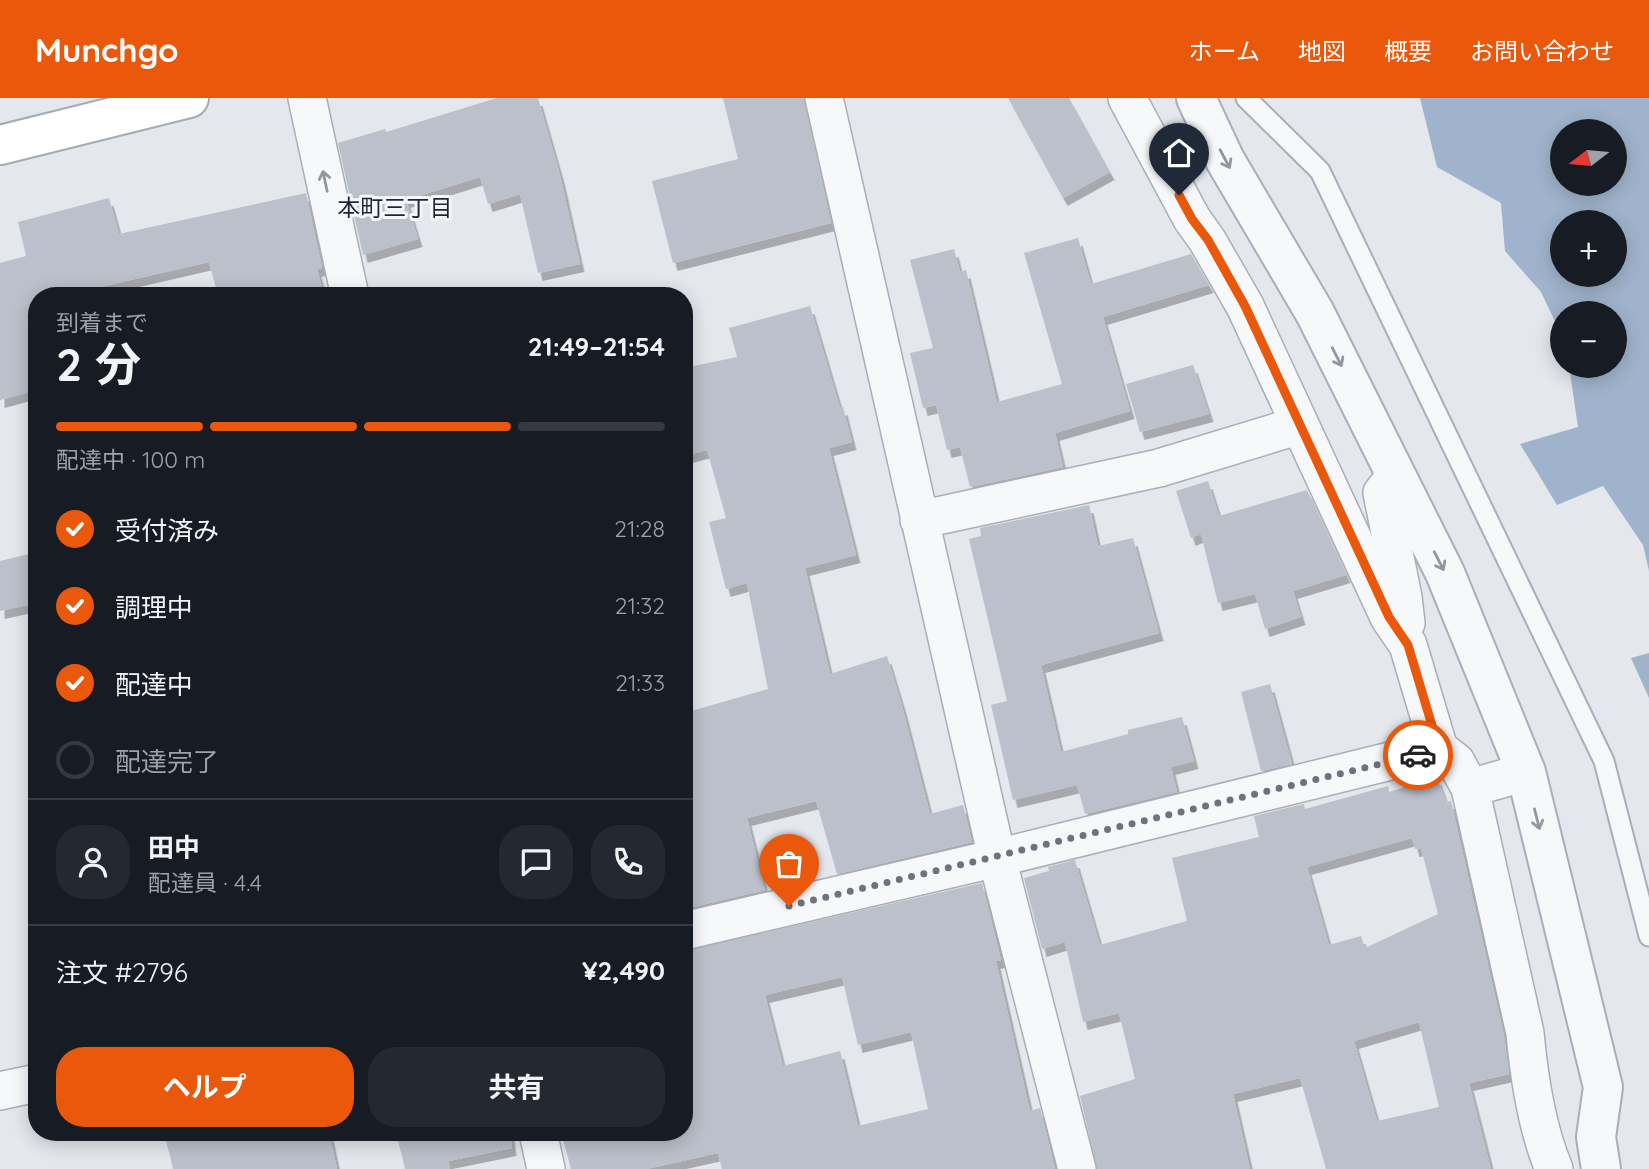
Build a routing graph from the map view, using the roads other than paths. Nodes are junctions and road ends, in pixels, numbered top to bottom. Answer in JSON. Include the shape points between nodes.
{"nodes":[{"id":1,"x":189,"y":98,"type":"edge"},
{"id":2,"x":307,"y":98,"type":"edge"},
{"id":3,"x":824,"y":98,"type":"edge"},
{"id":4,"x":1127,"y":98,"type":"edge"},
{"id":5,"x":1196,"y":98,"type":"edge"},
{"id":6,"x":1246,"y":98,"type":"edge"},
{"id":7,"x":0,"y":145,"type":"edge"},
{"id":8,"x":348,"y":287,"type":"edge"},
{"id":9,"x":1300,"y":425,"type":"junction"},
{"id":10,"x":1396,"y":475,"type":"junction"},
{"id":11,"x":919,"y":520,"type":"junction"},
{"id":12,"x":1408,"y":645,"type":"junction"},
{"id":13,"x":1439,"y":749,"type":"junction"},
{"id":14,"x":1525,"y":772,"type":"junction"},
{"id":15,"x":1470,"y":788,"type":"junction"},
{"id":16,"x":997,"y":858,"type":"junction"},
{"id":17,"x":693,"y":929,"type":"edge"},
{"id":18,"x":1649,"y":936,"type":"edge"},
{"id":19,"x":28,"y":1085,"type":"edge"},
{"id":20,"x":0,"y":1091,"type":"edge"},
{"id":21,"x":540,"y":1141,"type":"edge"},
{"id":22,"x":546,"y":1169,"type":"edge"},
{"id":23,"x":1077,"y":1169,"type":"edge"},
{"id":24,"x":1553,"y":1169,"type":"edge"},
{"id":25,"x":1601,"y":1169,"type":"edge"}],
"edges":[{"from":1,"to":7,"type":"main road"},
{"from":8,"to":2,"type":"street","one_way":true},
{"from":3,"to":11,"type":"street"},
{"from":4,"to":9,"type":"street","via":[[1245,306]]},
{"from":5,"to":10,"type":"street","one_way":true,"via":[[1225,160],[1315,313]]},
{"from":6,"to":18,"type":"lane","via":[[1320,172],[1604,761]]},
{"from":9,"to":11,"type":"street","via":[[1158,468]]},
{"from":9,"to":12,"type":"street","via":[[1389,617]]},
{"from":10,"to":12,"type":"street","via":[[1382,493]]},
{"from":10,"to":14,"type":"street","one_way":true,"via":[[1445,573]]},
{"from":11,"to":16,"type":"street"},
{"from":12,"to":13,"type":"street"},
{"from":13,"to":15,"type":"street","via":[[1456,762]]},
{"from":13,"to":16,"type":"street"},
{"from":14,"to":15,"type":"street"},
{"from":14,"to":25,"type":"street","one_way":true,"via":[[1603,1087],[1596,1136]]},
{"from":15,"to":24,"type":"street","via":[[1525,1033],[1545,1149]]},
{"from":16,"to":17,"type":"street"},
{"from":16,"to":23,"type":"street"},
{"from":19,"to":20,"type":"street"},
{"from":21,"to":22,"type":"street"}]}
